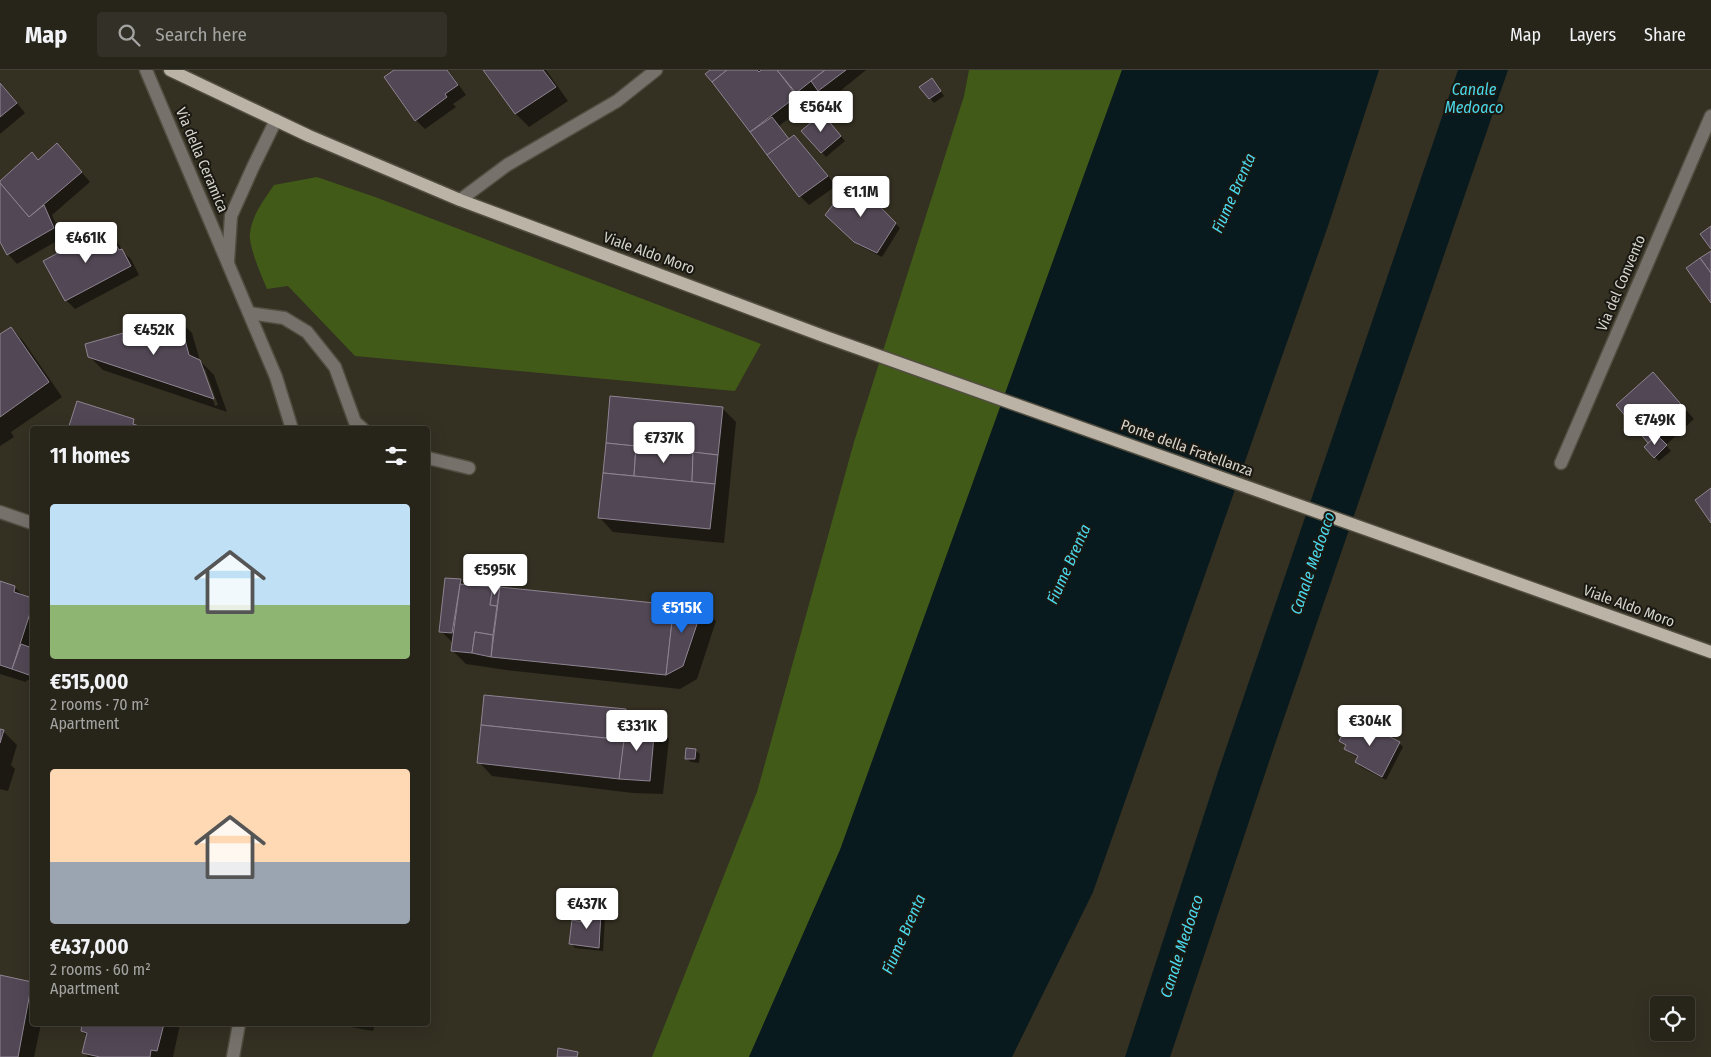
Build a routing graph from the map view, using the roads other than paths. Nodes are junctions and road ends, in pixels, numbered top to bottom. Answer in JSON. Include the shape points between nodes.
{"nodes":[{"id":1,"x":146,"y":70,"type":"edge"},
{"id":2,"x":170,"y":70,"type":"edge"},
{"id":3,"x":656,"y":70,"type":"edge"},
{"id":4,"x":1711,"y":116,"type":"edge"},
{"id":5,"x":276,"y":120,"type":"junction"},
{"id":6,"x":460,"y":200,"type":"junction"},
{"id":7,"x":228,"y":263,"type":"junction"},
{"id":8,"x":249,"y":313,"type":"junction"},
{"id":9,"x":826,"y":337,"type":"joint"},
{"id":10,"x":291,"y":426,"type":"edge"},
{"id":11,"x":360,"y":426,"type":"edge"},
{"id":12,"x":430,"y":458,"type":"edge"},
{"id":13,"x":1561,"y":463,"type":"dead end"},
{"id":14,"x":469,"y":468,"type":"dead end"},
{"id":15,"x":0,"y":512,"type":"edge"},
{"id":16,"x":30,"y":522,"type":"edge"},
{"id":17,"x":1537,"y":590,"type":"joint"},
{"id":18,"x":1711,"y":652,"type":"edge"},
{"id":19,"x":239,"y":1026,"type":"edge"},
{"id":20,"x":233,"y":1057,"type":"edge"}],
"edges":[{"from":1,"to":7,"type":"street","name":"Via della Ceramica"},
{"from":2,"to":5,"type":"main road","name":"Viale Aldo Moro"},
{"from":3,"to":6,"type":"street","via":[[617,101],[507,165]]},
{"from":4,"to":13,"type":"street","name":"Via del Convento"},
{"from":5,"to":6,"type":"main road","name":"Viale Aldo Moro"},
{"from":5,"to":7,"type":"street","name":"Via della Ceramica","via":[[231,216]]},
{"from":6,"to":9,"type":"main road","name":"Viale Aldo Moro"},
{"from":7,"to":8,"type":"street","name":"Via della Ceramica"},
{"from":8,"to":10,"type":"street","name":"Via della Ceramica","via":[[276,377]]},
{"from":8,"to":11,"type":"street","via":[[284,318],[307,332],[335,367],[355,422]]},
{"from":9,"to":17,"type":"main road","name":"Ponte della Fratellanza"},
{"from":12,"to":14,"type":"street"},
{"from":15,"to":16,"type":"street"},
{"from":17,"to":18,"type":"main road","name":"Viale Aldo Moro"},
{"from":19,"to":20,"type":"street"}]}
